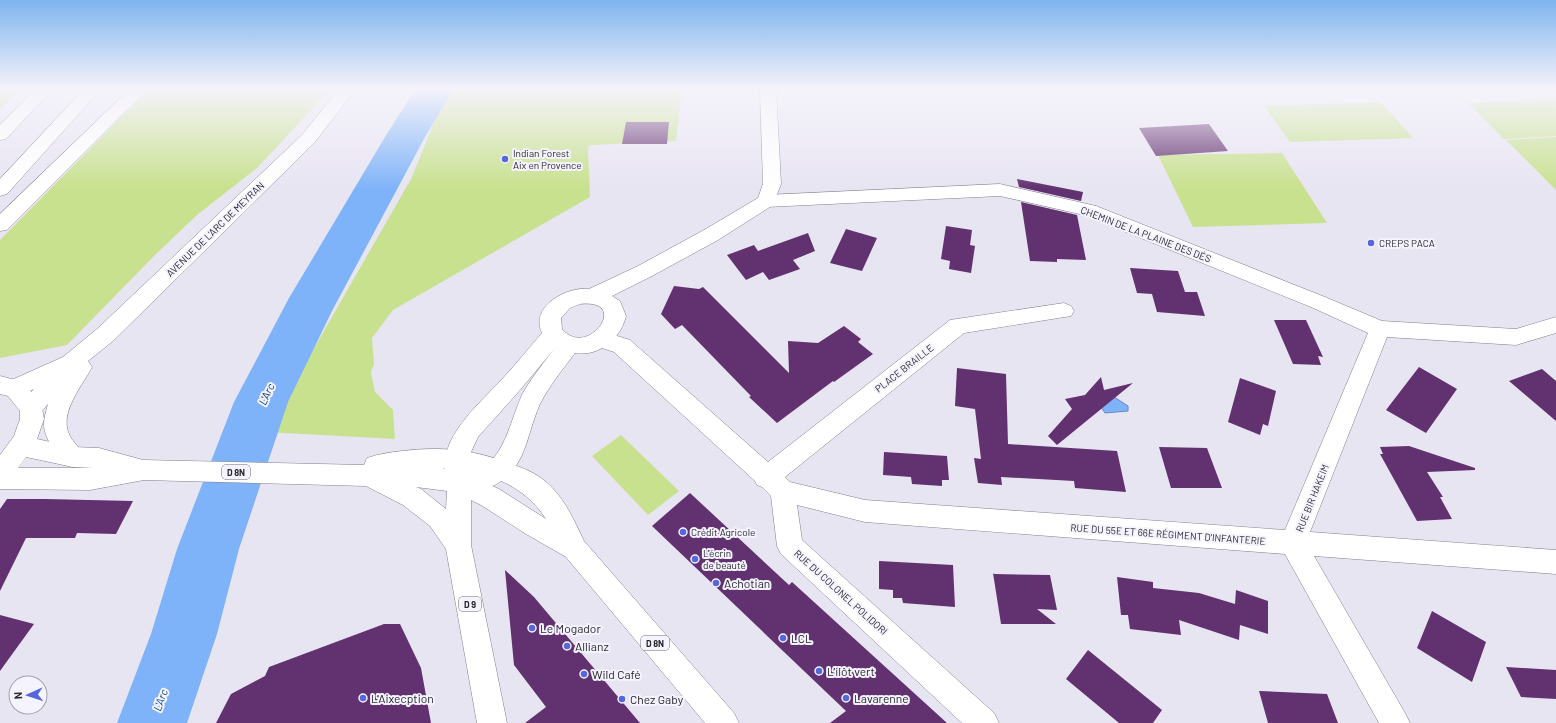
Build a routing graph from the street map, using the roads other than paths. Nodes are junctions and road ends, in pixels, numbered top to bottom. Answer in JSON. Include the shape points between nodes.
{"nodes":[{"id":1,"x":13,"y":122,"type":"edge"},
{"id":2,"x":63,"y":122,"type":"edge"},
{"id":3,"x":106,"y":122,"type":"edge"},
{"id":4,"x":322,"y":122,"type":"edge"},
{"id":5,"x":769,"y":122,"type":"edge"},
{"id":6,"x":0,"y":135,"type":"edge"},
{"id":7,"x":0,"y":190,"type":"edge"},
{"id":8,"x":766,"y":201,"type":"junction"},
{"id":9,"x":0,"y":225,"type":"edge"},
{"id":10,"x":645,"y":271,"type":"junction"},
{"id":11,"x":594,"y":296,"type":"junction"},
{"id":12,"x":613,"y":307,"type":"junction"},
{"id":13,"x":1064,"y":311,"type":"dead end"},
{"id":14,"x":1556,"y":325,"type":"edge"},
{"id":15,"x":1380,"y":329,"type":"junction"},
{"id":16,"x":105,"y":335,"type":"junction"},
{"id":17,"x":601,"y":339,"type":"junction"},
{"id":18,"x":561,"y":340,"type":"junction"},
{"id":19,"x":73,"y":361,"type":"junction"},
{"id":20,"x":8,"y":387,"type":"edge"},
{"id":21,"x":31,"y":408,"type":"junction"},
{"id":22,"x":24,"y":441,"type":"junction"},
{"id":23,"x":73,"y":457,"type":"junction"},
{"id":24,"x":500,"y":469,"type":"junction"},
{"id":25,"x":0,"y":470,"type":"edge"},
{"id":26,"x":144,"y":470,"type":"junction"},
{"id":27,"x":458,"y":471,"type":"junction"},
{"id":28,"x":328,"y":474,"type":"junction"},
{"id":29,"x":368,"y":475,"type":"junction"},
{"id":30,"x":0,"y":478,"type":"edge"},
{"id":31,"x":774,"y":485,"type":"junction"},
{"id":32,"x":1293,"y":543,"type":"junction"},
{"id":33,"x":458,"y":545,"type":"junction"},
{"id":34,"x":575,"y":549,"type":"junction"},
{"id":35,"x":1556,"y":562,"type":"edge"},
{"id":36,"x":492,"y":723,"type":"edge"},
{"id":37,"x":724,"y":723,"type":"edge"},
{"id":38,"x":984,"y":723,"type":"edge"},
{"id":39,"x":1395,"y":723,"type":"edge"}],
"edges":[{"from":1,"to":6,"type":"main road"},
{"from":2,"to":7,"type":"main road"},
{"from":3,"to":9,"type":"main road"},
{"from":4,"to":16,"type":"main road","name":"AVENUE DE L'ARC DE MEYRAN","via":[[308,139]]},
{"from":5,"to":8,"type":"main road","via":[[772,184]]},
{"from":8,"to":10,"type":"main road","name":"CHEMIN DE LA PLAINE DES DÉS"},
{"from":8,"to":15,"type":"main road","name":"CHEMIN DE LA PLAINE DES DÉS","via":[[1000,190],[1089,210]]},
{"from":10,"to":11,"type":"main road","name":"CHEMIN DE LA PLAINE DES DÉS"},
{"from":10,"to":12,"type":"main road","name":"CHEMIN DE LA PLAINE DES DÉS"},
{"from":11,"to":12,"type":"main road"},
{"from":11,"to":18,"type":"main road","via":[[572,298],[555,310],[549,327]]},
{"from":12,"to":17,"type":"main road","via":[[616,317],[614,326],[610,333]]},
{"from":13,"to":31,"type":"main road","name":"PLACE BRAILLE","via":[[958,326]]},
{"from":14,"to":15,"type":"main road","name":"CHEMIN DE LA PLAINE DES DÉS","via":[[1516,336]]},
{"from":15,"to":32,"type":"main road","name":"RUE BIR HAKEIM"},
{"from":16,"to":19,"type":"main road","name":"AVENUE DE L'ARC DE MEYRAN"},
{"from":16,"to":23,"type":"main road","via":[[70,382],[56,413],[57,434]]},
{"from":17,"to":18,"type":"main road","via":[[581,345]]},
{"from":17,"to":31,"type":"main road","via":[[622,346]]},
{"from":18,"to":24,"type":"main road","via":[[528,406],[516,442]]},
{"from":18,"to":27,"type":"main road","via":[[513,383],[468,434],[460,446]]},
{"from":19,"to":20,"type":"main road","name":"AVENUE DE L'ARC DE MEYRAN"},
{"from":19,"to":21,"type":"main road","name":"AVENUE DE L'ARC DE MEYRAN"},
{"from":20,"to":21,"type":"main road"},
{"from":21,"to":22,"type":"main road","via":[[32,418]]},
{"from":22,"to":23,"type":"main road","number":"D 8N","via":[[30,448]]},
{"from":22,"to":25,"type":"main road"},
{"from":23,"to":26,"type":"main road","number":"D 8N","via":[[99,458]]},
{"from":24,"to":27,"type":"main road","via":[[482,480]]},
{"from":24,"to":34,"type":"main road","number":"D 8N","via":[[541,492],[558,515]]},
{"from":26,"to":28,"type":"main road","number":"D 8N"},
{"from":26,"to":30,"type":"main road","number":"D 8N","via":[[90,479]]},
{"from":27,"to":28,"type":"main road","number":"D 8N","via":[[432,458]]},
{"from":27,"to":29,"type":"main road","via":[[438,478]]},
{"from":27,"to":33,"type":"main road","number":"D 9"},
{"from":27,"to":34,"type":"main road","via":[[490,497]]},
{"from":28,"to":29,"type":"main road","number":"D 8N"},
{"from":29,"to":33,"type":"main road","via":[[412,497],[439,518]]},
{"from":31,"to":32,"type":"main road","name":"RUE DU 55E ET 66E RÉGIMENT D'INFANTERIE","via":[[865,511]]},
{"from":31,"to":38,"type":"main road","name":"RUE DU COLONEL POLIDORI","via":[[790,546]]},
{"from":32,"to":35,"type":"main road","name":"RUE DU 55E ET 66E RÉGIMENT D'INFANTERIE"},
{"from":32,"to":39,"type":"main road","name":"RUE BIR HAKEIM"},
{"from":33,"to":36,"type":"main road","number":"D 9"},
{"from":34,"to":37,"type":"main road","number":"D 8N"}]}
